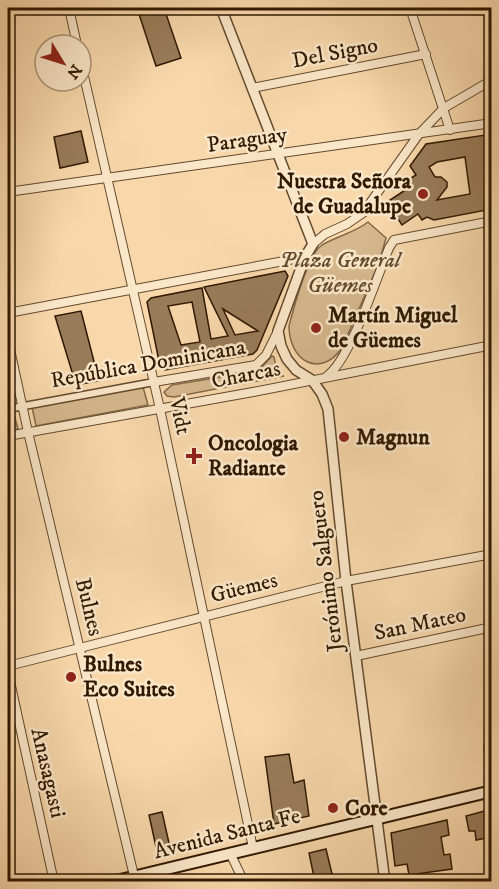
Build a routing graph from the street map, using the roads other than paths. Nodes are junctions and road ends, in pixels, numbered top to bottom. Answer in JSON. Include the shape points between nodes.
{"nodes":[{"id":1,"x":69,"y":8,"type":"edge"},
{"id":2,"x":221,"y":8,"type":"edge"},
{"id":3,"x":410,"y":8,"type":"edge"},
{"id":4,"x":74,"y":33,"type":"edge"},
{"id":5,"x":426,"y":54,"type":"junction"},
{"id":6,"x":492,"y":80,"type":"edge"},
{"id":7,"x":252,"y":88,"type":"junction"},
{"id":8,"x":88,"y":93,"type":"edge"},
{"id":9,"x":444,"y":108,"type":"junction"},
{"id":10,"x":492,"y":123,"type":"edge"},
{"id":11,"x":450,"y":130,"type":"junction"},
{"id":12,"x":419,"y":134,"type":"junction"},
{"id":13,"x":277,"y":154,"type":"junction"},
{"id":14,"x":106,"y":177,"type":"junction"},
{"id":15,"x":8,"y":192,"type":"edge"},
{"id":16,"x":492,"y":220,"type":"edge"},
{"id":17,"x":313,"y":244,"type":"junction"},
{"id":18,"x":305,"y":257,"type":"junction"},
{"id":19,"x":132,"y":290,"type":"junction"},
{"id":20,"x":8,"y":314,"type":"edge"},
{"id":21,"x":278,"y":331,"type":"junction"},
{"id":22,"x":8,"y":340,"type":"edge"},
{"id":23,"x":492,"y":345,"type":"edge"},
{"id":24,"x":326,"y":377,"type":"junction"},
{"id":25,"x":312,"y":380,"type":"junction"},
{"id":26,"x":154,"y":382,"type":"junction"},
{"id":27,"x":21,"y":406,"type":"junction"},
{"id":28,"x":160,"y":408,"type":"junction"},
{"id":29,"x":8,"y":409,"type":"edge"},
{"id":30,"x":28,"y":432,"type":"junction"},
{"id":31,"x":8,"y":436,"type":"edge"},
{"id":32,"x":492,"y":554,"type":"edge"},
{"id":33,"x":346,"y":581,"type":"junction"},
{"id":34,"x":204,"y":616,"type":"junction"},
{"id":35,"x":492,"y":627,"type":"edge"},
{"id":36,"x":80,"y":648,"type":"junction"},
{"id":37,"x":356,"y":656,"type":"junction"},
{"id":38,"x":8,"y":666,"type":"edge"},
{"id":39,"x":8,"y":672,"type":"edge"},
{"id":40,"x":492,"y":791,"type":"edge"},
{"id":41,"x":377,"y":818,"type":"junction"},
{"id":42,"x":253,"y":848,"type":"junction"},
{"id":43,"x":230,"y":853,"type":"junction"},
{"id":44,"x":135,"y":879,"type":"edge"},
{"id":45,"x":54,"y":882,"type":"edge"},
{"id":46,"x":112,"y":882,"type":"edge"},
{"id":47,"x":243,"y":882,"type":"edge"},
{"id":48,"x":385,"y":882,"type":"edge"}],
"edges":[{"from":1,"to":4,"type":"street"},
{"from":2,"to":7,"type":"street"},
{"from":3,"to":5,"type":"street"},
{"from":5,"to":7,"type":"street","name":"Del Signo"},
{"from":5,"to":9,"type":"street"},
{"from":6,"to":9,"type":"street"},
{"from":7,"to":13,"type":"street"},
{"from":8,"to":14,"type":"street","name":"Vidt"},
{"from":9,"to":11,"type":"street"},
{"from":9,"to":12,"type":"street"},
{"from":10,"to":11,"type":"street","name":"Paraguay"},
{"from":11,"to":12,"type":"street","name":"Paraguay"},
{"from":12,"to":13,"type":"street","name":"Paraguay"},
{"from":12,"to":17,"type":"street","via":[[363,213]]},
{"from":13,"to":14,"type":"street","name":"Paraguay"},
{"from":13,"to":17,"type":"street"},
{"from":14,"to":15,"type":"street","name":"Paraguay"},
{"from":14,"to":19,"type":"street","name":"Vidt"},
{"from":16,"to":24,"type":"street","via":[[394,240],[350,345]]},
{"from":17,"to":18,"type":"street"},
{"from":18,"to":19,"type":"street"},
{"from":18,"to":21,"type":"street"},
{"from":19,"to":20,"type":"street"},
{"from":19,"to":26,"type":"street","name":"Vidt"},
{"from":21,"to":25,"type":"street","name":"Jerónimo Salguero","via":[[291,365]]},
{"from":21,"to":26,"type":"street","name":"República Dominicana","via":[[256,365]]},
{"from":22,"to":27,"type":"street","name":"Bulnes"},
{"from":23,"to":24,"type":"street","name":"Charcas"},
{"from":24,"to":25,"type":"street","name":"Charcas"},
{"from":25,"to":28,"type":"street","name":"Charcas"},
{"from":25,"to":33,"type":"street","name":"Jerónimo Salguero","via":[[328,409]]},
{"from":26,"to":27,"type":"street","name":"República Dominicana"},
{"from":26,"to":28,"type":"street","name":"Vidt"},
{"from":27,"to":29,"type":"street","name":"República Dominicana"},
{"from":27,"to":30,"type":"street","name":"Bulnes"},
{"from":28,"to":30,"type":"street","name":"Charcas"},
{"from":28,"to":34,"type":"street","name":"Vidt"},
{"from":30,"to":31,"type":"street","name":"Charcas"},
{"from":30,"to":36,"type":"street","name":"Bulnes"},
{"from":32,"to":33,"type":"street","name":"Güemes"},
{"from":33,"to":34,"type":"street","name":"Güemes"},
{"from":33,"to":37,"type":"street","name":"Jerónimo Salguero"},
{"from":34,"to":36,"type":"street","name":"Güemes"},
{"from":34,"to":42,"type":"street","name":"Vidt"},
{"from":35,"to":37,"type":"street","name":"San Mateo"},
{"from":36,"to":38,"type":"street","name":"Güemes"},
{"from":36,"to":44,"type":"street","name":"Bulnes"},
{"from":37,"to":41,"type":"street","name":"Jerónimo Salguero"},
{"from":39,"to":45,"type":"street","name":"Anasagasti"},
{"from":40,"to":41,"type":"main road","name":"Avenida Santa Fe"},
{"from":41,"to":42,"type":"main road","name":"Avenida Santa Fe"},
{"from":41,"to":48,"type":"street","name":"Jerónimo Salguero"},
{"from":42,"to":43,"type":"main road","name":"Avenida Santa Fe"},
{"from":43,"to":44,"type":"main road","name":"Avenida Santa Fe"},
{"from":43,"to":47,"type":"street"},
{"from":44,"to":46,"type":"main road","name":"Avenida Santa Fe"}]}
